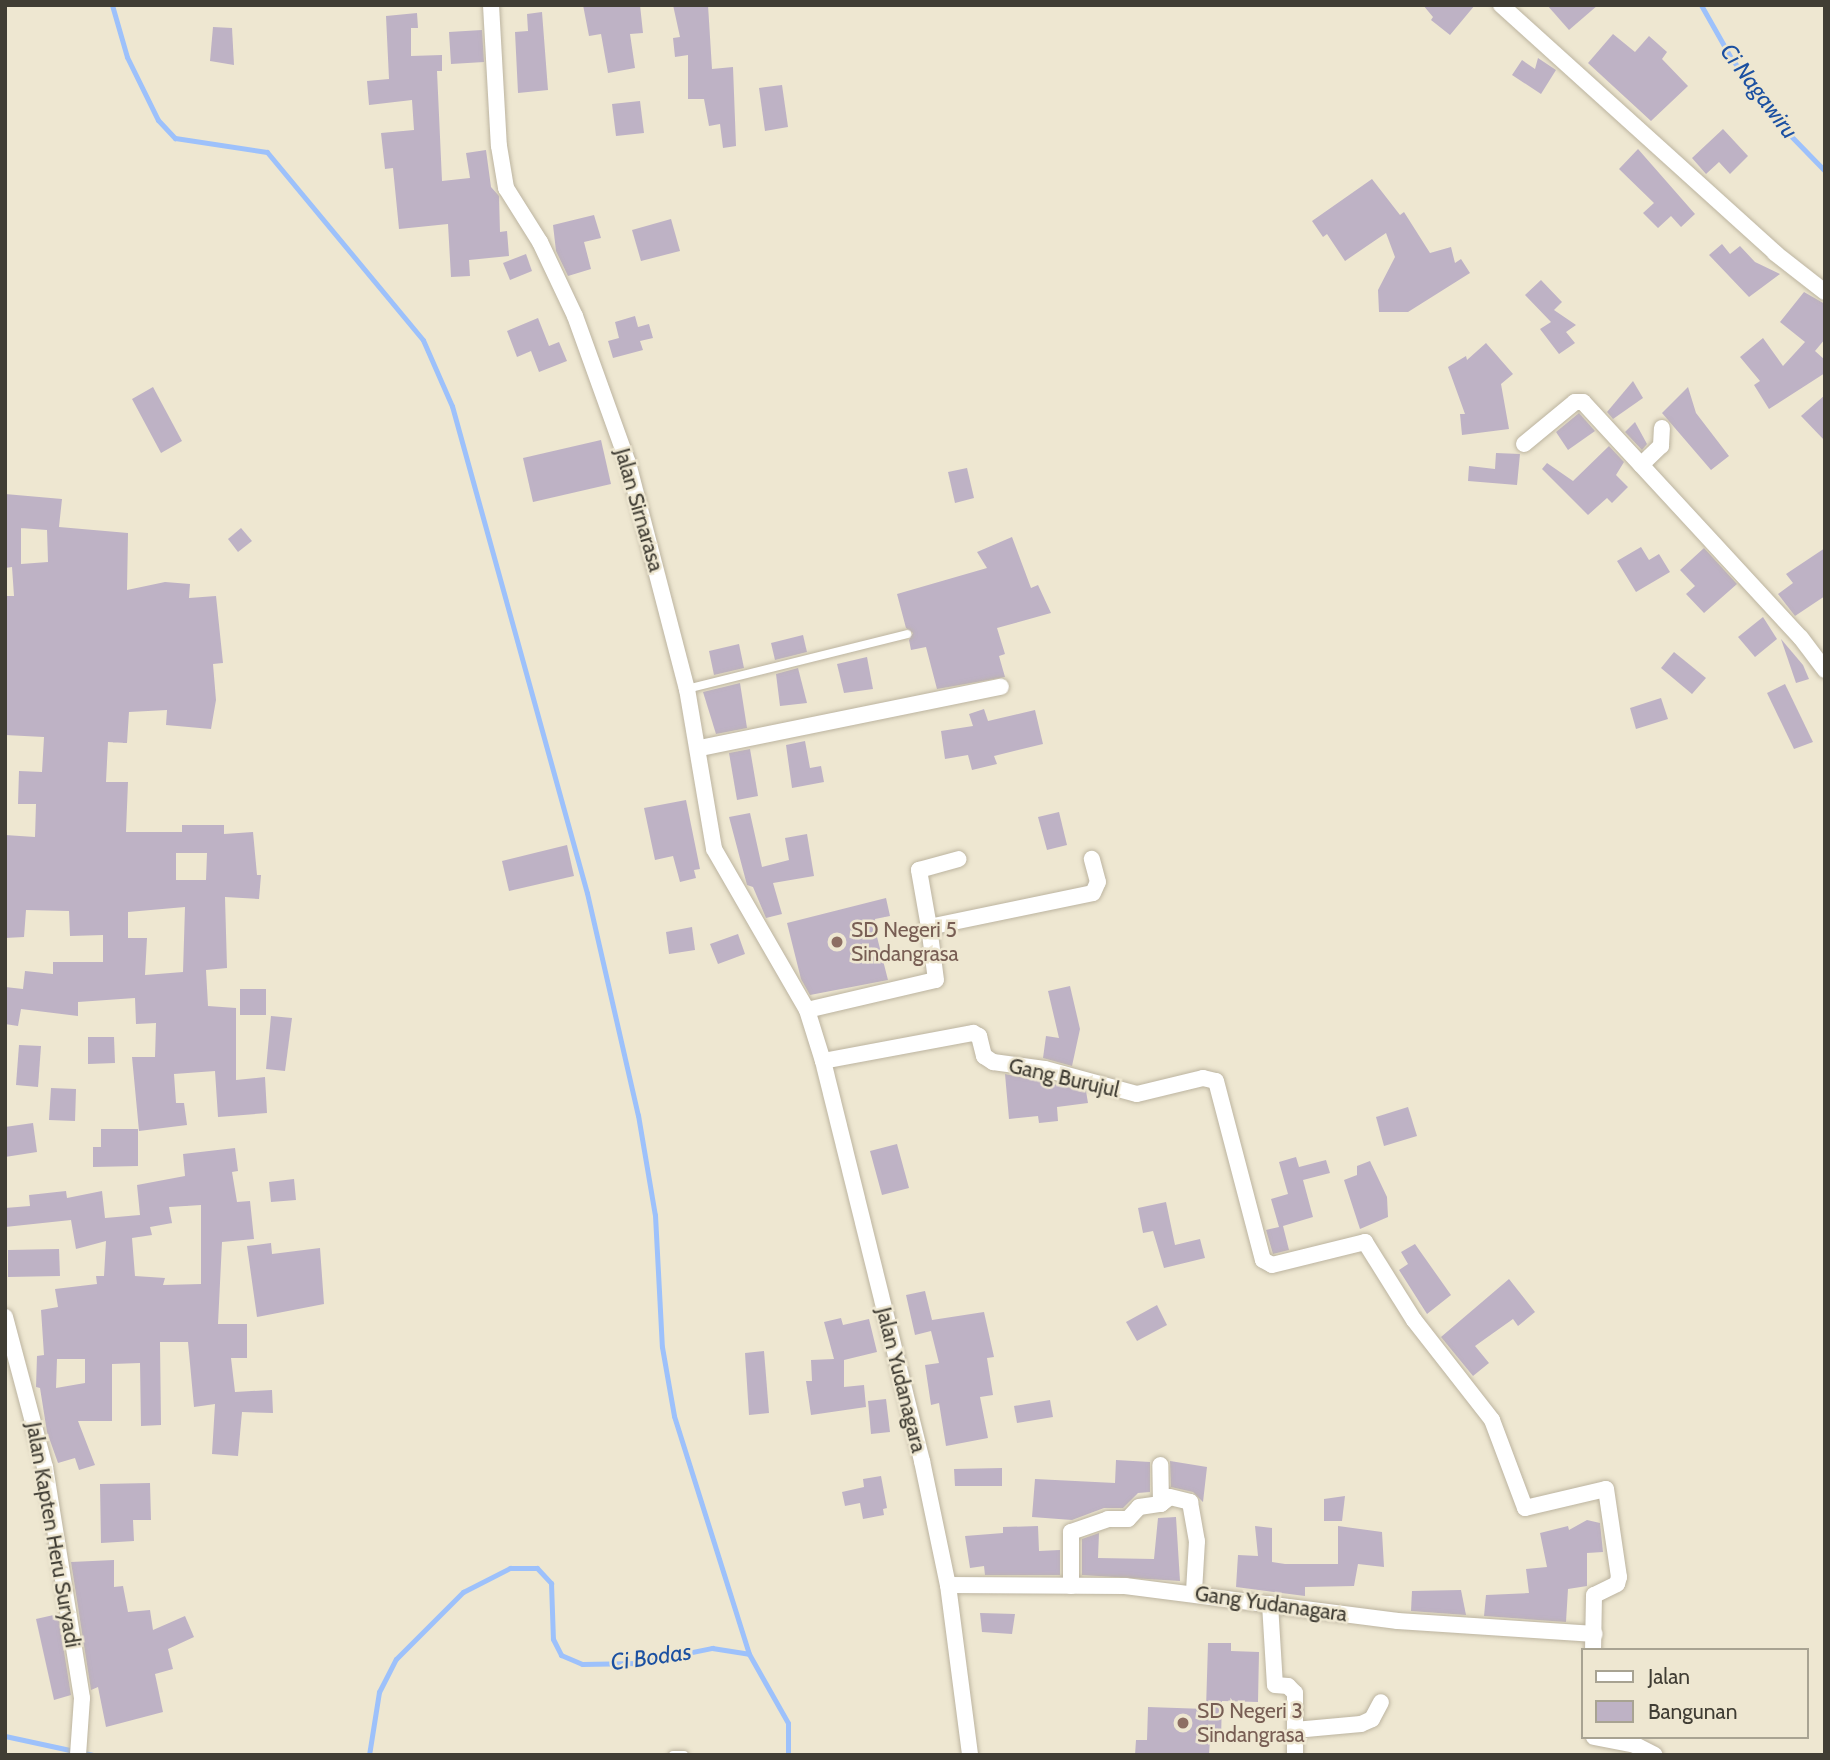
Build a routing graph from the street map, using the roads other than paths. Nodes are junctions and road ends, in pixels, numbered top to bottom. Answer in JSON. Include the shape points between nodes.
{"nodes":[{"id":1,"x":491,"y":5,"type":"edge"},
{"id":2,"x":1501,"y":5,"type":"edge"},
{"id":3,"x":1825,"y":292,"type":"edge"},
{"id":4,"x":1662,"y":428,"type":"dead end"},
{"id":5,"x":1524,"y":443,"type":"dead end"},
{"id":6,"x":1641,"y":466,"type":"junction"},
{"id":7,"x":907,"y":634,"type":"dead end"},
{"id":8,"x":1825,"y":670,"type":"edge"},
{"id":9,"x":1002,"y":687,"type":"dead end"},
{"id":10,"x":687,"y":688,"type":"junction"},
{"id":11,"x":700,"y":748,"type":"junction"},
{"id":12,"x":959,"y":859,"type":"dead end"},
{"id":13,"x":1092,"y":859,"type":"dead end"},
{"id":14,"x":929,"y":927,"type":"junction"},
{"id":15,"x":807,"y":1010,"type":"junction"},
{"id":16,"x":823,"y":1060,"type":"junction"},
{"id":17,"x":5,"y":1317,"type":"edge"},
{"id":18,"x":1160,"y":1465,"type":"dead end"},
{"id":19,"x":1161,"y":1504,"type":"junction"},
{"id":20,"x":948,"y":1585,"type":"junction"},
{"id":21,"x":1071,"y":1586,"type":"junction"},
{"id":22,"x":1194,"y":1592,"type":"junction"},
{"id":23,"x":1270,"y":1604,"type":"junction"},
{"id":24,"x":1594,"y":1642,"type":"edge"},
{"id":25,"x":1381,"y":1702,"type":"dead end"},
{"id":26,"x":1295,"y":1730,"type":"junction"},
{"id":27,"x":1604,"y":1739,"type":"edge"},
{"id":28,"x":78,"y":1755,"type":"edge"},
{"id":29,"x":673,"y":1755,"type":"edge"},
{"id":30,"x":684,"y":1755,"type":"edge"},
{"id":31,"x":970,"y":1755,"type":"edge"},
{"id":32,"x":1295,"y":1755,"type":"edge"},
{"id":33,"x":1655,"y":1755,"type":"edge"}],
"edges":[{"from":1,"to":10,"type":"street","name":"Jalan Sirnarasa","via":[[499,146],[506,188],[546,254],[606,402],[628,463]]},
{"from":2,"to":3,"type":"street","via":[[1775,253]]},
{"from":4,"to":6,"type":"street","via":[[1661,446]]},
{"from":5,"to":6,"type":"street","via":[[1575,402],[1583,402]]},
{"from":6,"to":8,"type":"street","via":[[1801,638]]},
{"from":7,"to":10,"type":"lane"},
{"from":9,"to":11,"type":"street"},
{"from":10,"to":11,"type":"street","name":"Jalan Sirnarasa"},
{"from":11,"to":15,"type":"street","name":"Jalan Sirnarasa","via":[[714,849]]},
{"from":12,"to":14,"type":"street","via":[[919,870]]},
{"from":13,"to":14,"type":"street","via":[[1098,882],[1093,893]]},
{"from":14,"to":15,"type":"street","via":[[937,979]]},
{"from":15,"to":16,"type":"street","name":"Jalan Yudanagara"},
{"from":16,"to":20,"type":"street","name":"Jalan Yudanagara"},
{"from":16,"to":24,"type":"street","name":"Gang Burujul","via":[[973,1033],[979,1037],[984,1056],[993,1062],[1045,1069],[1137,1094],[1211,1078],[1226,1109],[1266,1264],[1365,1242],[1414,1320],[1492,1420],[1525,1508],[1606,1489],[1619,1581],[1594,1595]]},
{"from":17,"to":28,"type":"street","name":"Jalan Kapten Heru Suryadi","via":[[45,1467],[82,1698]]},
{"from":18,"to":19,"type":"street"},
{"from":19,"to":21,"type":"street","via":[[1139,1507],[1128,1519],[1071,1532]]},
{"from":19,"to":22,"type":"street","via":[[1170,1497],[1190,1502],[1197,1541]]},
{"from":20,"to":21,"type":"street","name":"Gang Yudanagara"},
{"from":20,"to":31,"type":"street","name":"Jalan Yudanagara"},
{"from":21,"to":22,"type":"street","name":"Gang Yudanagara"},
{"from":22,"to":23,"type":"street","name":"Gang Yudanagara"},
{"from":23,"to":24,"type":"street","name":"Gang Yudanagara"},
{"from":23,"to":26,"type":"street","via":[[1275,1685],[1288,1686],[1295,1693]]},
{"from":25,"to":26,"type":"street","via":[[1372,1719],[1361,1724]]},
{"from":26,"to":32,"type":"street"},
{"from":27,"to":33,"type":"street","via":[[1635,1745]]},
{"from":29,"to":30,"type":"lane"}]}
